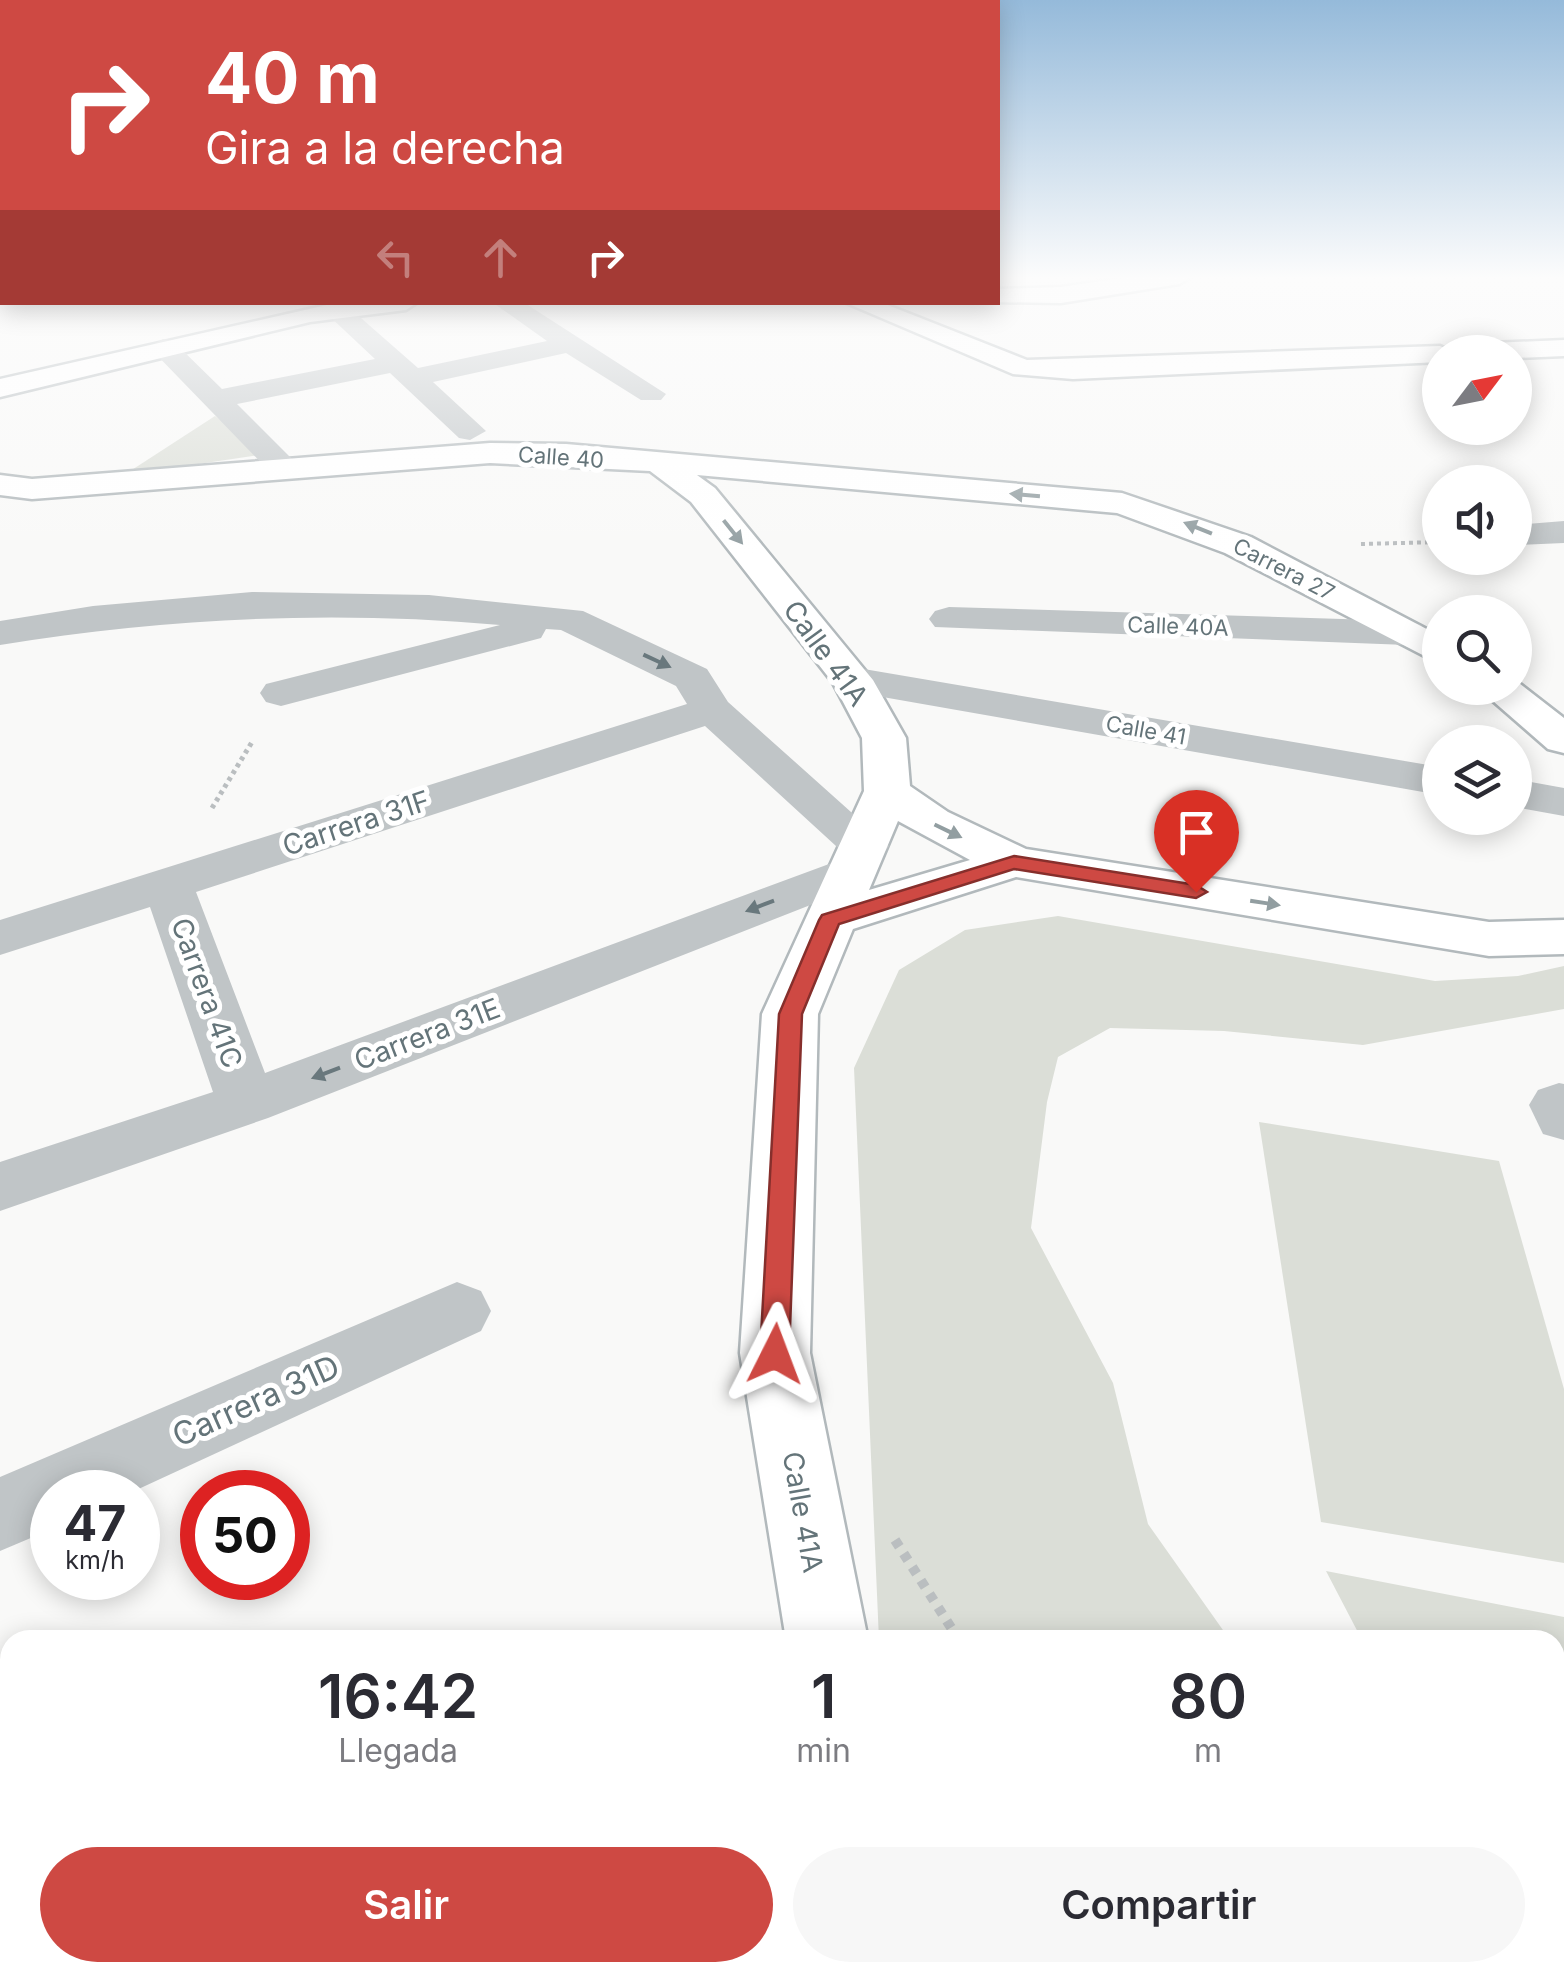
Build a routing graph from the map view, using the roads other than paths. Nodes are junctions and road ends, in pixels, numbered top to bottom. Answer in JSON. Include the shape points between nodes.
{"nodes":[{"id":1,"x":74,"y":369,"type":"edge"},
{"id":2,"x":185,"y":369,"type":"edge"},
{"id":3,"x":409,"y":369,"type":"edge"},
{"id":4,"x":611,"y":369,"type":"edge"},
{"id":5,"x":1059,"y":369,"type":"edge"},
{"id":6,"x":1086,"y":369,"type":"edge"},
{"id":7,"x":405,"y":370,"type":"junction"},
{"id":8,"x":0,"y":388,"type":"edge"},
{"id":9,"x":651,"y":394,"type":"dead end"},
{"id":10,"x":216,"y":400,"type":"junction"},
{"id":11,"x":470,"y":431,"type":"dead end"},
{"id":12,"x":663,"y":466,"type":"junction"},
{"id":13,"x":286,"y":468,"type":"junction"},
{"id":14,"x":746,"y":472,"type":"junction"},
{"id":15,"x":0,"y":485,"type":"edge"},
{"id":16,"x":703,"y":495,"type":"junction"},
{"id":17,"x":1122,"y":503,"type":"joint"},
{"id":18,"x":1564,"y":532,"type":"edge"},
{"id":19,"x":1532,"y":533,"type":"edge"},
{"id":20,"x":569,"y":619,"type":"junction"},
{"id":21,"x":949,"y":620,"type":"dead end"},
{"id":22,"x":0,"y":633,"type":"edge"},
{"id":23,"x":1422,"y":641,"type":"edge"},
{"id":24,"x":1422,"y":642,"type":"edge"},
{"id":25,"x":852,"y":680,"type":"junction"},
{"id":26,"x":281,"y":694,"type":"road end"},
{"id":27,"x":1520,"y":705,"type":"edge"},
{"id":28,"x":712,"y":710,"type":"junction"},
{"id":29,"x":1564,"y":740,"type":"edge"},
{"id":30,"x":1422,"y":778,"type":"edge"},
{"id":31,"x":887,"y":790,"type":"junction"},
{"id":32,"x":1532,"y":797,"type":"edge"},
{"id":33,"x":1564,"y":802,"type":"edge"},
{"id":34,"x":1014,"y":862,"type":"junction"},
{"id":35,"x":848,"y":879,"type":"junction"},
{"id":36,"x":166,"y":882,"type":"junction"},
{"id":37,"x":1564,"y":937,"type":"edge"},
{"id":38,"x":0,"y":938,"type":"edge"},
{"id":39,"x":247,"y":1103,"type":"junction"},
{"id":40,"x":0,"y":1187,"type":"edge"},
{"id":41,"x":457,"y":1311,"type":"dead end"},
{"id":42,"x":0,"y":1515,"type":"edge"},
{"id":43,"x":825,"y":1630,"type":"edge"}],
"edges":[{"from":1,"to":8,"type":"main road"},
{"from":2,"to":10,"type":"street"},
{"from":3,"to":7,"type":"street"},
{"from":4,"to":9,"type":"street"},
{"from":5,"to":6,"type":"main road"},
{"from":7,"to":10,"type":"street"},
{"from":7,"to":11,"type":"street"},
{"from":10,"to":13,"type":"street"},
{"from":12,"to":13,"type":"main road","name":"Calle 40","via":[[490,453]]},
{"from":12,"to":14,"type":"main road","name":"Calle 40"},
{"from":12,"to":16,"type":"main road","name":"Calle 41A"},
{"from":13,"to":15,"type":"main road","name":"Calle 40","via":[[66,488]]},
{"from":14,"to":16,"type":"main road","via":[[707,481]]},
{"from":17,"to":14,"type":"main road","name":"Calle 40","one_way":true},
{"from":16,"to":25,"type":"main road","name":"Calle 41A","one_way":true},
{"from":23,"to":17,"type":"main road","name":"Carrera 27","one_way":true,"via":[[1238,545]]},
{"from":18,"to":19,"type":"street"},
{"from":20,"to":22,"type":"street","via":[[430,607],[252,604]]},
{"from":20,"to":26,"type":"street"},
{"from":20,"to":28,"type":"street","one_way":true,"via":[[692,678]]},
{"from":21,"to":24,"type":"street","name":"Calle 40A"},
{"from":25,"to":30,"type":"street","name":"Calle 41"},
{"from":25,"to":31,"type":"main road","name":"Calle 41A","via":[[884,738]]},
{"from":27,"to":29,"type":"main road"},
{"from":28,"to":35,"type":"street"},
{"from":28,"to":36,"type":"street","name":"Carrera 31F"},
{"from":31,"to":34,"type":"main road","one_way":true,"via":[[931,822]]},
{"from":31,"to":35,"type":"main road","name":"Calle 41A"},
{"from":32,"to":33,"type":"street"},
{"from":34,"to":35,"type":"main road"},
{"from":34,"to":37,"type":"main road","one_way":true,"via":[[1489,938]]},
{"from":35,"to":39,"type":"street","name":"Carrera 31E","one_way":true},
{"from":35,"to":43,"type":"main road","name":"Calle 41A","via":[[790,1014],[775,1354]]},
{"from":36,"to":38,"type":"street","name":"Carrera 31F"},
{"from":36,"to":39,"type":"street","name":"Carrera 41C"},
{"from":39,"to":40,"type":"street","name":"Carrera 31E"},
{"from":41,"to":42,"type":"street","name":"Carrera 31D"}]}
